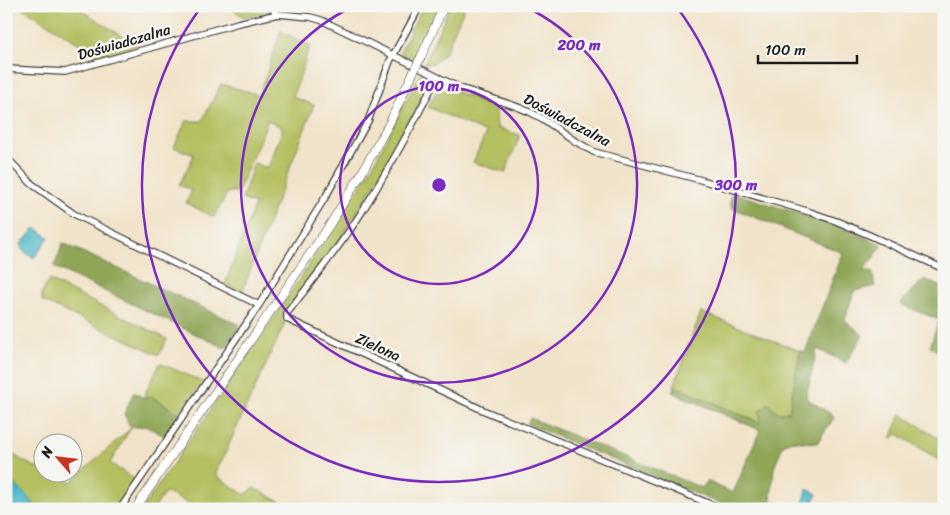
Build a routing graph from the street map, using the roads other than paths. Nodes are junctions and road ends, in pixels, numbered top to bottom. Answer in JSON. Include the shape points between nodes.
{"nodes":[{"id":1,"x":269,"y":6,"type":"edge"},
{"id":2,"x":420,"y":6,"type":"edge"},
{"id":3,"x":444,"y":6,"type":"edge"},
{"id":4,"x":278,"y":14,"type":"junction"},
{"id":5,"x":393,"y":55,"type":"junction"},
{"id":6,"x":6,"y":69,"type":"edge"},
{"id":7,"x":437,"y":77,"type":"junction"},
{"id":8,"x":6,"y":157,"type":"edge"},
{"id":9,"x":944,"y":268,"type":"edge"},
{"id":10,"x":259,"y":306,"type":"junction"},
{"id":11,"x":120,"y":509,"type":"edge"},
{"id":12,"x":135,"y":509,"type":"edge"},
{"id":13,"x":722,"y":509,"type":"edge"}],
"edges":[{"from":1,"to":4,"type":"street"},
{"from":2,"to":5,"type":"street"},
{"from":3,"to":12,"type":"main road","bridge":true,"via":[[390,122],[360,176]]},
{"from":4,"to":5,"type":"street","name":"Doświadczalna","via":[[320,20]]},
{"from":4,"to":6,"type":"street","name":"Doświadczalna","via":[[65,72]]},
{"from":5,"to":7,"type":"street","name":"Doświadczalna"},
{"from":5,"to":10,"type":"street","via":[[368,121]]},
{"from":7,"to":9,"type":"street","name":"Doświadczalna","via":[[530,112],[594,152],[810,212]]},
{"from":7,"to":13,"type":"street","name":"Zielona","via":[[375,191],[287,313],[287,318],[485,411]]},
{"from":8,"to":10,"type":"street","via":[[32,184],[74,214]]},
{"from":10,"to":11,"type":"street"}]}
